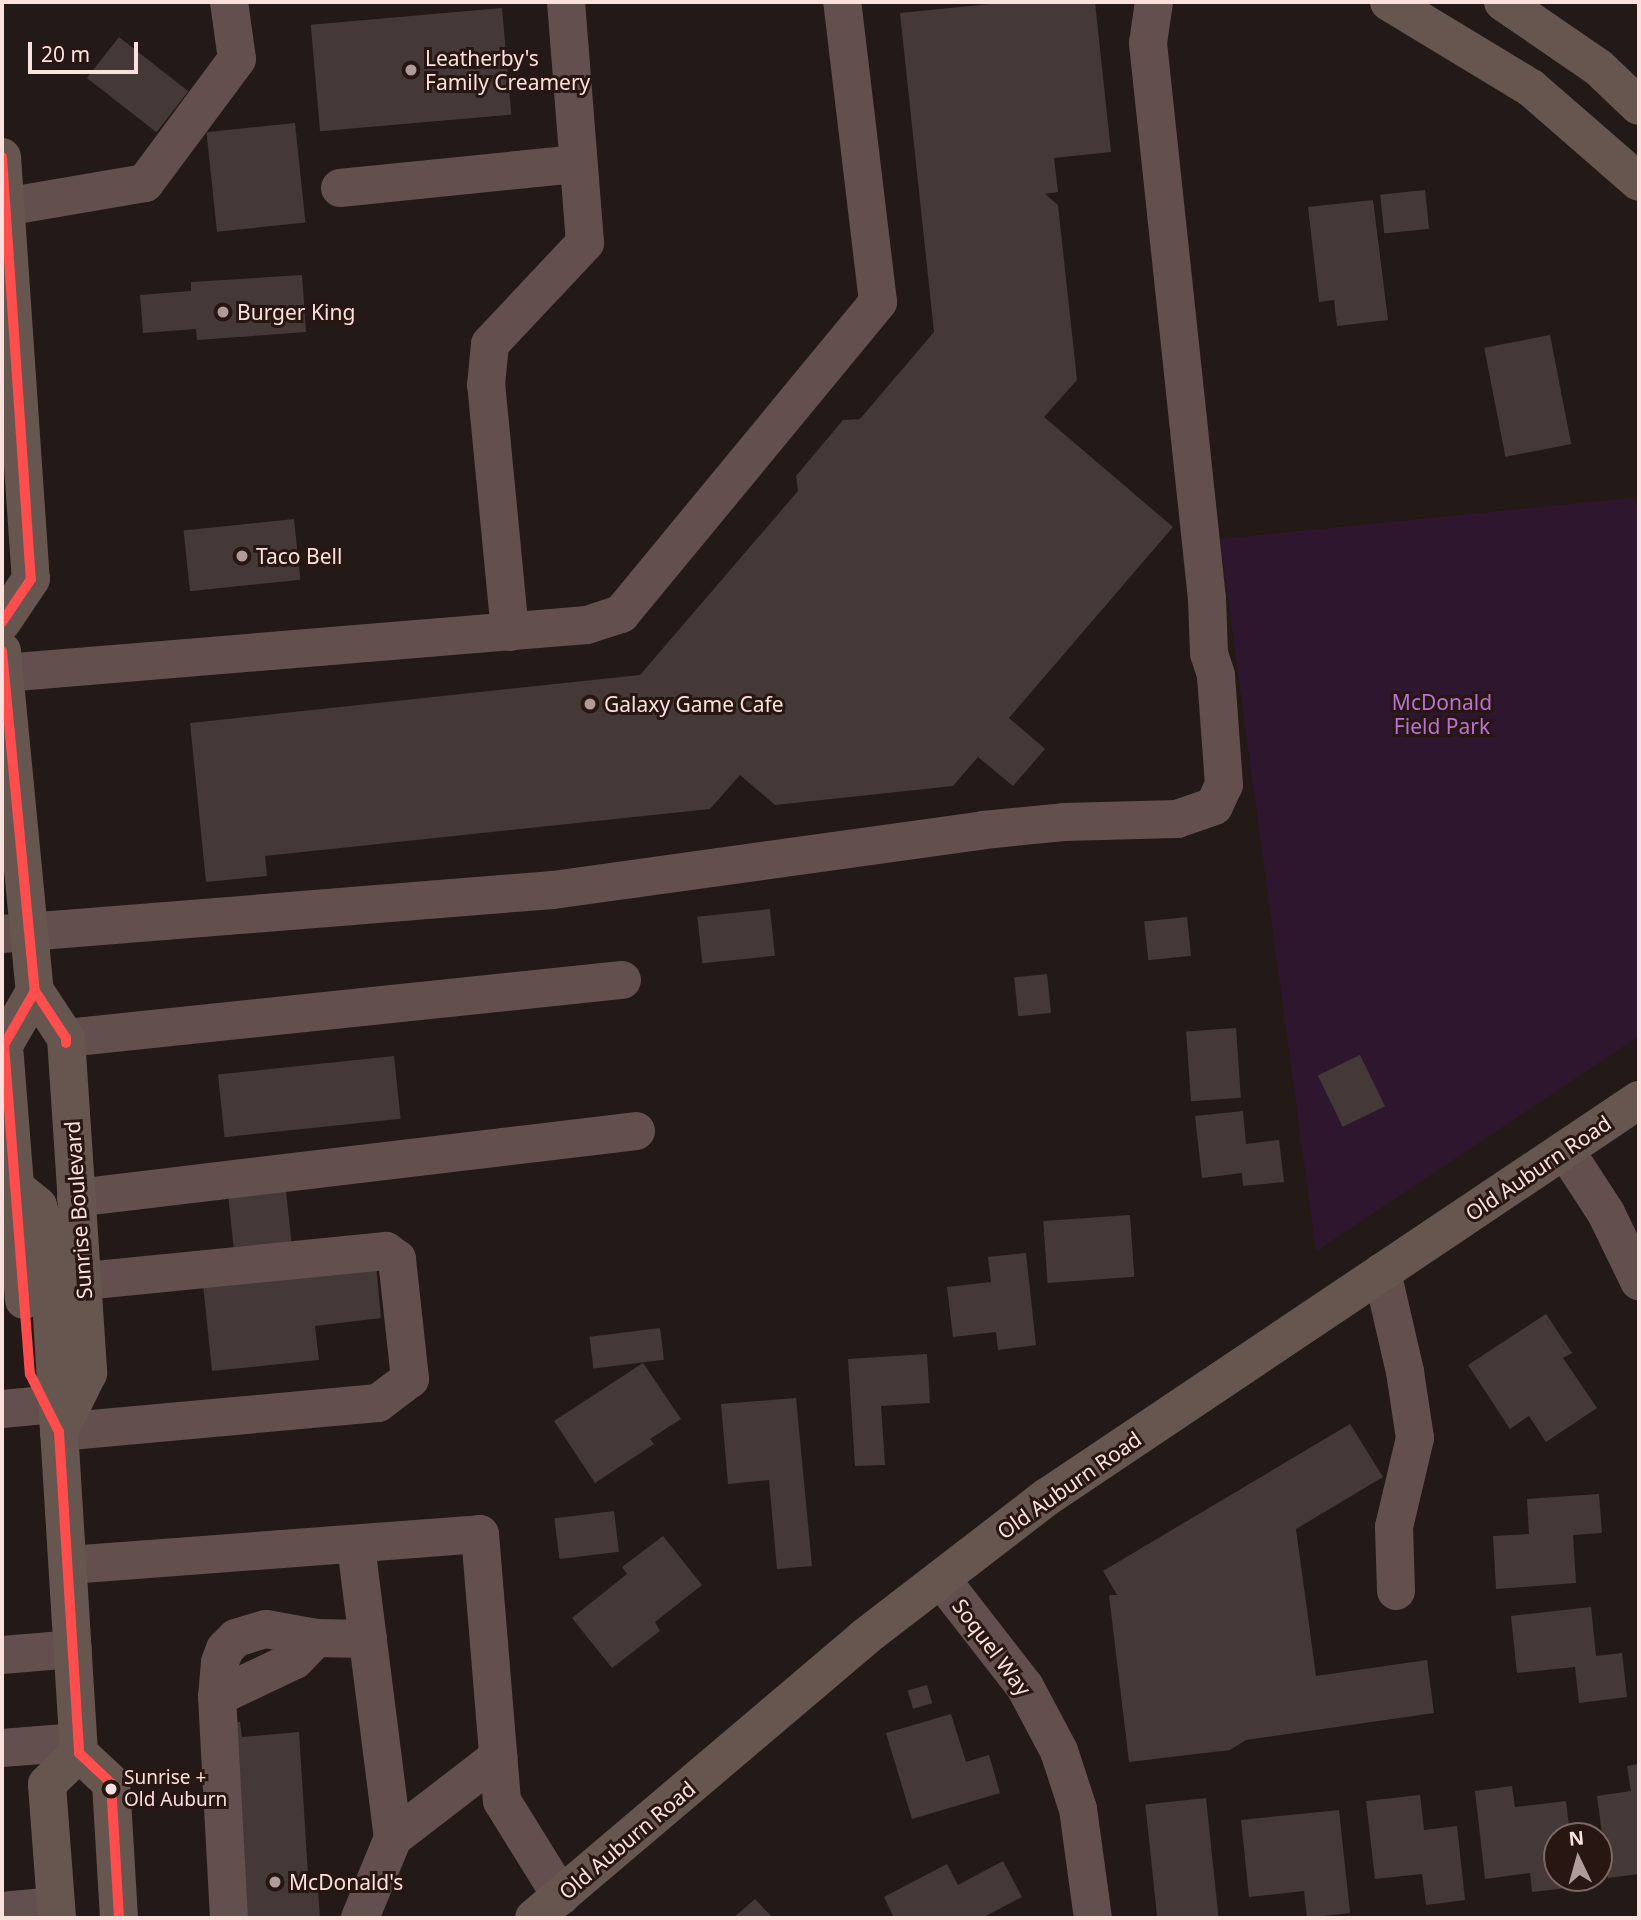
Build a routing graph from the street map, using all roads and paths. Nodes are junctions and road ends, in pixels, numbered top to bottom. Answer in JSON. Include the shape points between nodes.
{"nodes":[{"id":1,"x":229,"y":2,"type":"edge"},
{"id":2,"x":566,"y":2,"type":"edge"},
{"id":3,"x":842,"y":2,"type":"edge"},
{"id":4,"x":1154,"y":2,"type":"edge"},
{"id":5,"x":1389,"y":2,"type":"edge"},
{"id":6,"x":1503,"y":2,"type":"edge"},
{"id":7,"x":1639,"y":106,"type":"edge"},
{"id":8,"x":2,"y":157,"type":"edge"},
{"id":9,"x":578,"y":164,"type":"junction"},
{"id":10,"x":1639,"y":182,"type":"edge"},
{"id":11,"x":340,"y":188,"type":"dead end"},
{"id":12,"x":5,"y":207,"type":"junction"},
{"id":13,"x":2,"y":622,"type":"edge"},
{"id":14,"x":510,"y":632,"type":"junction"},
{"id":15,"x":2,"y":661,"type":"edge"},
{"id":16,"x":9,"y":793,"type":"edge"},
{"id":17,"x":15,"y":932,"type":"edge"},
{"id":18,"x":622,"y":979,"type":"dead end"},
{"id":19,"x":35,"y":991,"type":"junction"},
{"id":20,"x":66,"y":1038,"type":"junction"},
{"id":21,"x":1639,"y":1100,"type":"edge"},
{"id":22,"x":636,"y":1131,"type":"dead end"},
{"id":23,"x":1564,"y":1150,"type":"junction"},
{"id":24,"x":9,"y":1189,"type":"edge"},
{"id":25,"x":76,"y":1198,"type":"junction"},
{"id":26,"x":1382,"y":1272,"type":"junction"},
{"id":27,"x":83,"y":1281,"type":"junction"},
{"id":28,"x":1639,"y":1281,"type":"edge"},
{"id":29,"x":2,"y":1409,"type":"edge"},
{"id":30,"x":52,"y":1418,"type":"junction"},
{"id":31,"x":356,"y":1546,"type":"junction"},
{"id":32,"x":69,"y":1565,"type":"junction"},
{"id":33,"x":940,"y":1580,"type":"junction"},
{"id":34,"x":1396,"y":1591,"type":"dead end"},
{"id":35,"x":368,"y":1639,"type":"junction"},
{"id":36,"x":73,"y":1649,"type":"junction"},
{"id":37,"x":2,"y":1655,"type":"edge"},
{"id":38,"x":2,"y":1748,"type":"edge"},
{"id":39,"x":78,"y":1748,"type":"junction"},
{"id":40,"x":498,"y":1757,"type":"junction"},
{"id":41,"x":393,"y":1838,"type":"junction"},
{"id":42,"x":547,"y":1907,"type":"edge"},
{"id":43,"x":2,"y":1911,"type":"edge"},
{"id":44,"x":56,"y":1912,"type":"edge"},
{"id":45,"x":119,"y":1918,"type":"edge"},
{"id":46,"x":229,"y":1918,"type":"edge"},
{"id":47,"x":360,"y":1918,"type":"edge"},
{"id":48,"x":1093,"y":1918,"type":"edge"}],
"edges":[{"from":1,"to":12,"type":"street","via":[[237,59],[145,183]]},
{"from":2,"to":9,"type":"street"},
{"from":3,"to":14,"type":"street","via":[[878,302],[621,614],[587,625]]},
{"from":4,"to":17,"type":"street","via":[[1148,43],[1209,653],[1217,689],[1224,785],[1214,806],[1177,819],[996,829],[553,890]]},
{"from":5,"to":10,"type":"main road","via":[[1531,88]]},
{"from":6,"to":7,"type":"main road","via":[[1598,68]]},
{"from":8,"to":12,"type":"main road"},
{"from":9,"to":11,"type":"street"},
{"from":9,"to":14,"type":"street","via":[[585,243],[490,344],[486,384]]},
{"from":12,"to":13,"type":"main road","via":[[31,579]]},
{"from":14,"to":15,"type":"street","via":[[168,657]]},
{"from":15,"to":16,"type":"main road","name":"Sunrise Boulevard"},
{"from":16,"to":17,"type":"main road","name":"Sunrise Boulevard"},
{"from":17,"to":19,"type":"main road","name":"Sunrise Boulevard"},
{"from":18,"to":20,"type":"street"},
{"from":19,"to":20,"type":"main road","name":"Sunrise Boulevard"},
{"from":19,"to":24,"type":"main road","via":[[4,1045]]},
{"from":20,"to":25,"type":"main road","name":"Sunrise Boulevard"},
{"from":21,"to":23,"type":"main road","name":"Old Auburn Road"},
{"from":22,"to":25,"type":"street"},
{"from":23,"to":26,"type":"main road","name":"Old Auburn Road"},
{"from":23,"to":28,"type":"street","via":[[1606,1213]]},
{"from":24,"to":30,"type":"main road","via":[[38,1206],[47,1237]]},
{"from":25,"to":27,"type":"main road","name":"Sunrise Boulevard"},
{"from":26,"to":33,"type":"main road","name":"Old Auburn Road","via":[[1048,1497]]},
{"from":26,"to":34,"type":"street","via":[[1415,1438],[1394,1527]]},
{"from":27,"to":30,"type":"main road","name":"Sunrise Boulevard","via":[[88,1373]]},
{"from":27,"to":30,"type":"street","via":[[386,1251],[397,1259],[410,1379],[378,1403]]},
{"from":29,"to":30,"type":"street"},
{"from":30,"to":32,"type":"main road"},
{"from":31,"to":32,"type":"street"},
{"from":31,"to":35,"type":"street"},
{"from":31,"to":40,"type":"street","via":[[480,1534]]},
{"from":32,"to":36,"type":"main road"},
{"from":33,"to":42,"type":"main road","name":"Old Auburn Road","via":[[865,1637]]},
{"from":33,"to":48,"type":"street","name":"Soquel Way","via":[[1025,1687],[1059,1751],[1078,1809]]},
{"from":35,"to":41,"type":"street"},
{"from":35,"to":46,"type":"street","via":[[316,1638],[295,1660],[217,1697]]},
{"from":36,"to":37,"type":"street"},
{"from":36,"to":39,"type":"main road"},
{"from":38,"to":39,"type":"street"},
{"from":39,"to":44,"type":"main road","via":[[47,1784]]},
{"from":39,"to":45,"type":"main road","via":[[111,1783]]},
{"from":40,"to":41,"type":"street"},
{"from":40,"to":42,"type":"street","via":[[502,1801]]},
{"from":41,"to":47,"type":"street"},
{"from":43,"to":44,"type":"street"}]}
